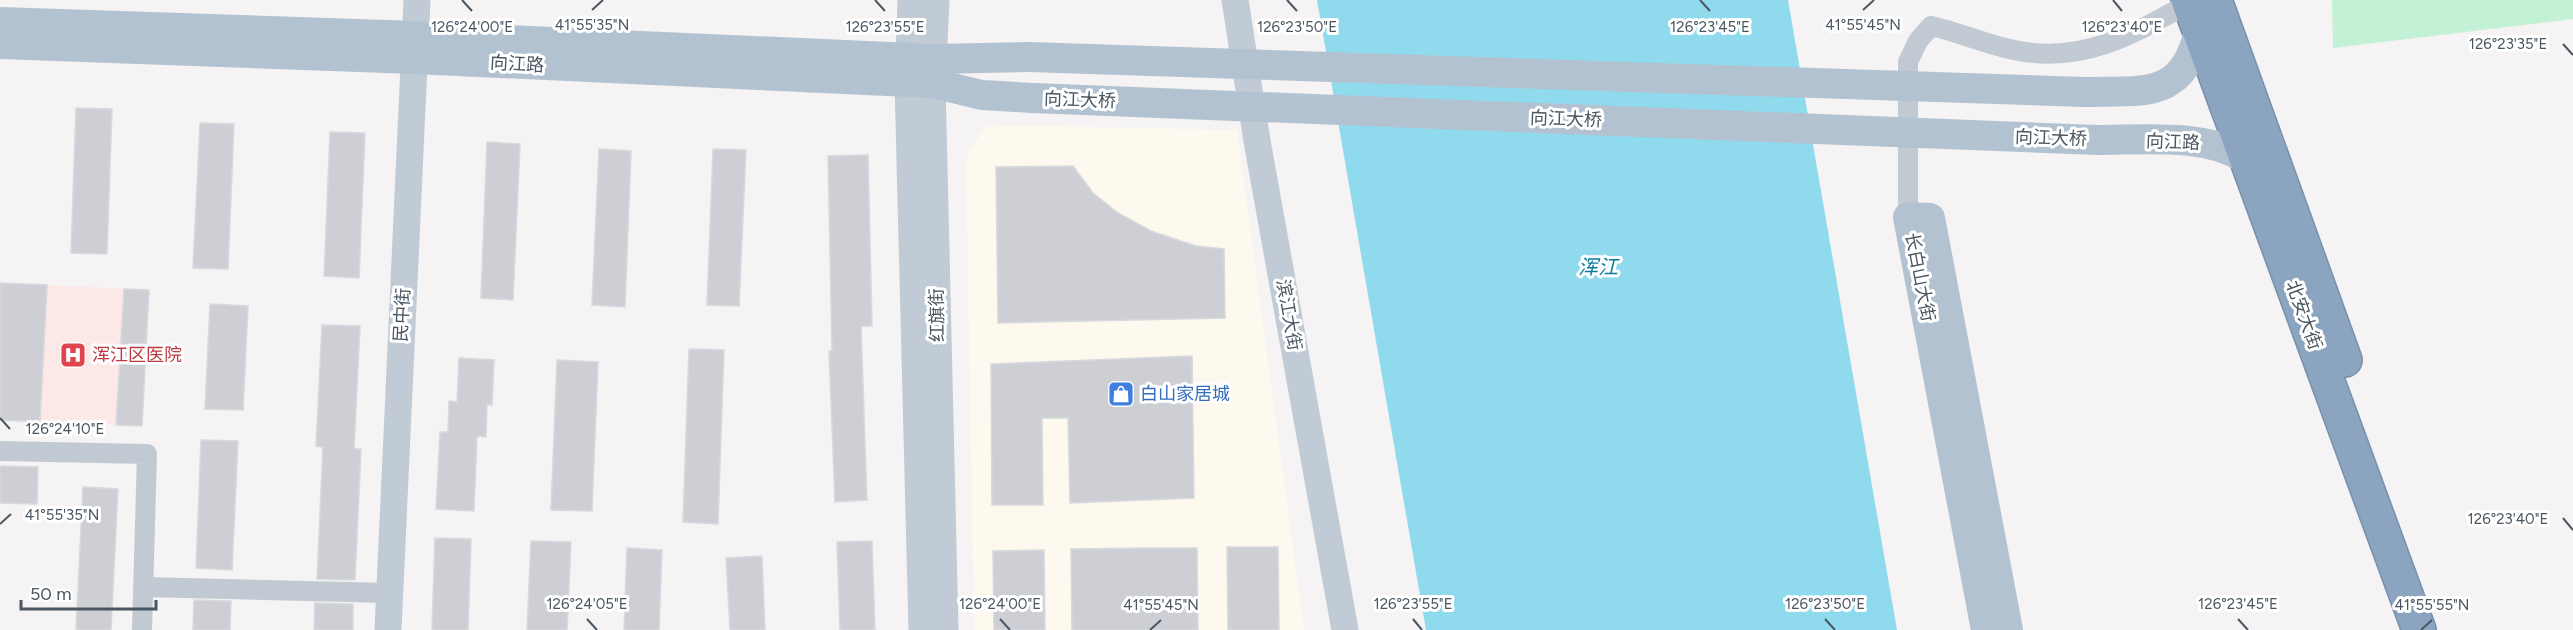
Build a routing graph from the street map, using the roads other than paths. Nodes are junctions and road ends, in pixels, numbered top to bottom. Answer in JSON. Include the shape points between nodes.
{"nodes":[{"id":1,"x":417,"y":0,"type":"edge"},
{"id":2,"x":911,"y":0,"type":"edge"},
{"id":3,"x":936,"y":0,"type":"edge"},
{"id":4,"x":1235,"y":0,"type":"edge"},
{"id":5,"x":2198,"y":8,"type":"edge"},
{"id":6,"x":0,"y":22,"type":"edge"},
{"id":7,"x":0,"y":44,"type":"edge"},
{"id":8,"x":415,"y":47,"type":"junction"},
{"id":9,"x":921,"y":70,"type":"junction"},
{"id":10,"x":1033,"y":98,"type":"joint"},
{"id":11,"x":2098,"y":140,"type":"joint"},
{"id":12,"x":2245,"y":158,"type":"junction"},
{"id":13,"x":1908,"y":217,"type":"junction"},
{"id":14,"x":0,"y":451,"type":"edge"},
{"id":15,"x":144,"y":587,"type":"junction"},
{"id":16,"x":388,"y":593,"type":"junction"},
{"id":17,"x":142,"y":630,"type":"edge"},
{"id":18,"x":388,"y":630,"type":"edge"},
{"id":19,"x":922,"y":630,"type":"edge"},
{"id":20,"x":945,"y":630,"type":"edge"},
{"id":21,"x":1345,"y":630,"type":"edge"},
{"id":22,"x":1986,"y":630,"type":"edge"},
{"id":23,"x":2008,"y":630,"type":"edge"},
{"id":24,"x":2419,"y":630,"type":"edge"},
{"id":25,"x":2442,"y":630,"type":"edge"}],
"edges":[{"from":1,"to":8,"type":"street","name":"民中街"},
{"from":2,"to":9,"type":"street"},
{"from":3,"to":9,"type":"street","name":"红旗街"},
{"from":4,"to":21,"type":"street","name":"滨江大街"},
{"from":5,"to":9,"type":"main road","name":"向江路","bridge":true,"via":[[2194,52],[2183,68],[2158,89],[2084,92],[1029,57]]},
{"from":5,"to":12,"type":"highway","name":"北安大街"},
{"from":5,"to":13,"type":"street","via":[[2128,38],[2069,54],[2024,52],[1931,26],[1908,62]]},
{"from":5,"to":25,"type":"highway","name":"北安大街"},
{"from":6,"to":8,"type":"main road","name":"向江路"},
{"from":7,"to":8,"type":"main road","name":"向江路"},
{"from":8,"to":9,"type":"main road","name":"向江路"},
{"from":8,"to":16,"type":"street","name":"民中街"},
{"from":9,"to":10,"type":"main road","name":"向江路","via":[[982,94]]},
{"from":9,"to":19,"type":"street"},
{"from":9,"to":20,"type":"street","name":"红旗街"},
{"from":10,"to":11,"type":"main road","name":"向江大桥","bridge":true},
{"from":11,"to":12,"type":"main road","name":"向江路","via":[[2207,143],[2227,147]]},
{"from":12,"to":24,"type":"highway","name":"北安大街"},
{"from":13,"to":22,"type":"main road","name":"长白山大街"},
{"from":13,"to":23,"type":"main road","name":"长白山大街","via":[[1930,218]]},
{"from":14,"to":15,"type":"street","via":[[147,454]]},
{"from":15,"to":16,"type":"street"},
{"from":15,"to":17,"type":"street"},
{"from":16,"to":18,"type":"street","name":"民中街"}]}
